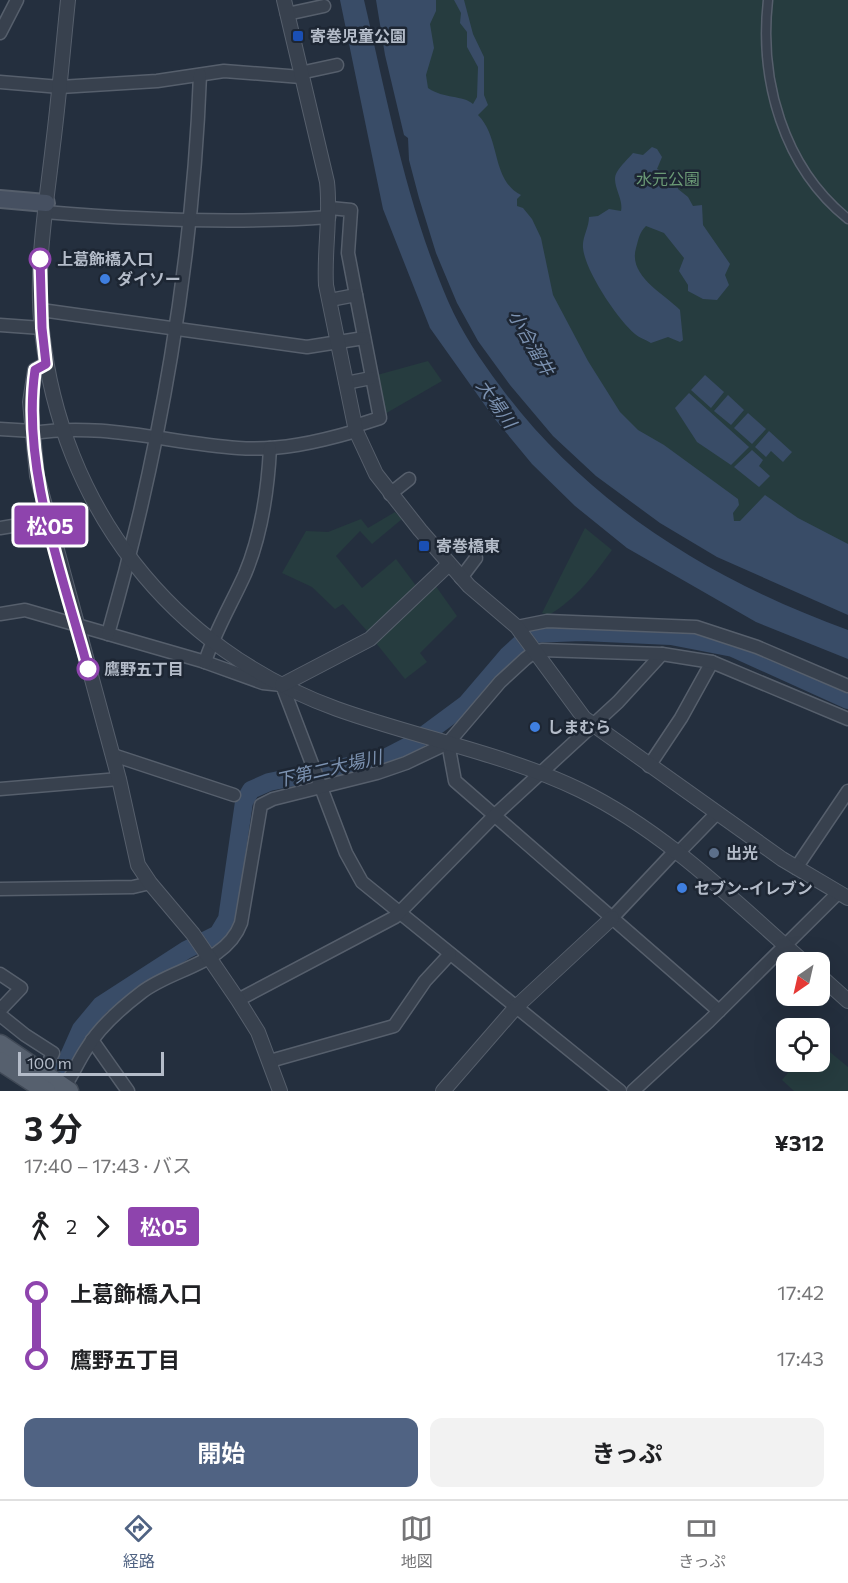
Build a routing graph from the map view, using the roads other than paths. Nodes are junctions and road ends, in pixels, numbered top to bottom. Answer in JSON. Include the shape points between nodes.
{"nodes":[{"id":1,"x":17,"y":0,"type":"edge"},
{"id":2,"x":68,"y":0,"type":"edge"},
{"id":3,"x":768,"y":0,"type":"edge"},
{"id":4,"x":324,"y":6,"type":"dead end"},
{"id":5,"x":285,"y":7,"type":"edge"},
{"id":6,"x":0,"y":33,"type":"edge"},
{"id":7,"x":337,"y":65,"type":"dead end"},
{"id":8,"x":200,"y":75,"type":"junction"},
{"id":9,"x":301,"y":75,"type":"junction"},
{"id":10,"x":0,"y":82,"type":"edge"},
{"id":11,"x":60,"y":87,"type":"junction"},
{"id":12,"x":0,"y":199,"type":"edge"},
{"id":13,"x":46,"y":207,"type":"junction"},
{"id":14,"x":330,"y":213,"type":"junction"},
{"id":15,"x":848,"y":219,"type":"edge"},
{"id":16,"x":190,"y":220,"type":"junction"},
{"id":17,"x":326,"y":252,"type":"junction"},
{"id":18,"x":348,"y":253,"type":"junction"},
{"id":19,"x":356,"y":295,"type":"junction"},
{"id":20,"x":330,"y":300,"type":"junction"},
{"id":21,"x":41,"y":310,"type":"junction"},
{"id":22,"x":0,"y":325,"type":"edge"},
{"id":23,"x":42,"y":328,"type":"junction"},
{"id":24,"x":173,"y":330,"type":"junction"},
{"id":25,"x":364,"y":338,"type":"junction"},
{"id":26,"x":339,"y":344,"type":"junction"},
{"id":27,"x":46,"y":364,"type":"junction"},
{"id":28,"x":371,"y":378,"type":"junction"},
{"id":29,"x":346,"y":383,"type":"junction"},
{"id":30,"x":356,"y":428,"type":"junction"},
{"id":31,"x":0,"y":429,"type":"edge"},
{"id":32,"x":62,"y":429,"type":"junction"},
{"id":33,"x":33,"y":432,"type":"junction"},
{"id":34,"x":158,"y":436,"type":"junction"},
{"id":35,"x":270,"y":448,"type":"junction"},
{"id":36,"x":410,"y":479,"type":"dead end"},
{"id":37,"x":390,"y":494,"type":"junction"},
{"id":38,"x":48,"y":520,"type":"junction"},
{"id":39,"x":0,"y":528,"type":"edge"},
{"id":40,"x":130,"y":558,"type":"junction"},
{"id":41,"x":476,"y":558,"type":"dead end"},
{"id":42,"x":449,"y":564,"type":"junction"},
{"id":43,"x":461,"y":578,"type":"junction"},
{"id":44,"x":0,"y":614,"type":"edge"},
{"id":45,"x":77,"y":624,"type":"junction"},
{"id":46,"x":519,"y":629,"type":"junction"},
{"id":47,"x":108,"y":634,"type":"junction"},
{"id":48,"x":212,"y":641,"type":"junction"},
{"id":49,"x":533,"y":650,"type":"junction"},
{"id":50,"x":662,"y":654,"type":"junction"},
{"id":51,"x":205,"y":662,"type":"junction"},
{"id":52,"x":712,"y":662,"type":"junction"},
{"id":53,"x":282,"y":685,"type":"junction"},
{"id":54,"x":848,"y":686,"type":"edge"},
{"id":55,"x":848,"y":720,"type":"edge"},
{"id":56,"x":593,"y":726,"type":"junction"},
{"id":57,"x":448,"y":743,"type":"junction"},
{"id":58,"x":113,"y":755,"type":"junction"},
{"id":59,"x":649,"y":766,"type":"junction"},
{"id":60,"x":543,"y":773,"type":"junction"},
{"id":61,"x":119,"y":779,"type":"junction"},
{"id":62,"x":321,"y":785,"type":"junction"},
{"id":63,"x":0,"y":789,"type":"edge"},
{"id":64,"x":848,"y":791,"type":"edge"},
{"id":65,"x":234,"y":795,"type":"dead end"},
{"id":66,"x":717,"y":813,"type":"junction"},
{"id":67,"x":495,"y":815,"type":"junction"},
{"id":68,"x":677,"y":851,"type":"junction"},
{"id":69,"x":796,"y":868,"type":"junction"},
{"id":70,"x":150,"y":883,"type":"junction"},
{"id":71,"x":0,"y":889,"type":"edge"},
{"id":72,"x":843,"y":895,"type":"edge"},
{"id":73,"x":399,"y":913,"type":"junction"},
{"id":74,"x":612,"y":918,"type":"junction"},
{"id":75,"x":785,"y":946,"type":"junction"},
{"id":76,"x":792,"y":952,"type":"edge"},
{"id":77,"x":450,"y":954,"type":"junction"},
{"id":78,"x":210,"y":957,"type":"junction"},
{"id":79,"x":0,"y":974,"type":"edge"},
{"id":80,"x":830,"y":985,"type":"edge"},
{"id":81,"x":238,"y":1000,"type":"junction"},
{"id":82,"x":848,"y":1001,"type":"edge"},
{"id":83,"x":516,"y":1007,"type":"junction"},
{"id":84,"x":0,"y":1010,"type":"edge"},
{"id":85,"x":719,"y":1011,"type":"junction"},
{"id":86,"x":0,"y":1015,"type":"edge"},
{"id":87,"x":92,"y":1040,"type":"junction"},
{"id":88,"x":0,"y":1044,"type":"edge"},
{"id":89,"x":0,"y":1060,"type":"edge"},
{"id":90,"x":270,"y":1061,"type":"junction"},
{"id":91,"x":48,"y":1086,"type":"edge"},
{"id":92,"x":128,"y":1091,"type":"edge"},
{"id":93,"x":280,"y":1091,"type":"edge"},
{"id":94,"x":443,"y":1091,"type":"edge"},
{"id":95,"x":620,"y":1091,"type":"edge"},
{"id":96,"x":633,"y":1091,"type":"edge"}],
"edges":[{"from":1,"to":6,"type":"street"},
{"from":2,"to":11,"type":"street"},
{"from":3,"to":15,"type":"street","via":[[766,61],[781,120],[804,169]]},
{"from":4,"to":5,"type":"street"},
{"from":5,"to":9,"type":"street"},
{"from":7,"to":9,"type":"street"},
{"from":8,"to":9,"type":"street"},
{"from":8,"to":11,"type":"street"},
{"from":8,"to":16,"type":"street"},
{"from":9,"to":14,"type":"street","via":[[322,152]]},
{"from":10,"to":11,"type":"street"},
{"from":11,"to":13,"type":"street"},
{"from":12,"to":13,"type":"main road"},
{"from":13,"to":16,"type":"street"},
{"from":13,"to":21,"type":"street","via":[[40,258]]},
{"from":14,"to":16,"type":"street","via":[[265,222]]},
{"from":14,"to":17,"type":"street"},
{"from":14,"to":18,"type":"street","via":[[351,210]]},
{"from":16,"to":24,"type":"street"},
{"from":17,"to":18,"type":"street"},
{"from":17,"to":20,"type":"street"},
{"from":18,"to":19,"type":"street"},
{"from":19,"to":20,"type":"street"},
{"from":19,"to":25,"type":"street"},
{"from":20,"to":26,"type":"street"},
{"from":21,"to":23,"type":"street"},
{"from":21,"to":24,"type":"street"},
{"from":22,"to":23,"type":"street"},
{"from":23,"to":27,"type":"street"},
{"from":24,"to":26,"type":"street","via":[[306,347]]},
{"from":24,"to":34,"type":"street"},
{"from":25,"to":26,"type":"street"},
{"from":25,"to":28,"type":"street"},
{"from":26,"to":29,"type":"street"},
{"from":27,"to":32,"type":"street"},
{"from":27,"to":33,"type":"street","via":[[35,370],[30,402]]},
{"from":28,"to":29,"type":"street"},
{"from":28,"to":30,"type":"street","via":[[380,418]]},
{"from":29,"to":30,"type":"street"},
{"from":30,"to":35,"type":"street","via":[[316,443]]},
{"from":30,"to":37,"type":"street","via":[[376,474]]},
{"from":31,"to":33,"type":"street"},
{"from":32,"to":33,"type":"street"},
{"from":32,"to":34,"type":"street","via":[[91,428]]},
{"from":32,"to":40,"type":"street","via":[[92,500]]},
{"from":33,"to":38,"type":"street","via":[[37,476]]},
{"from":34,"to":35,"type":"street","via":[[238,448]]},
{"from":34,"to":40,"type":"street"},
{"from":35,"to":48,"type":"street","via":[[265,508],[245,573]]},
{"from":36,"to":37,"type":"street"},
{"from":37,"to":42,"type":"street"},
{"from":38,"to":39,"type":"street"},
{"from":38,"to":45,"type":"street"},
{"from":40,"to":47,"type":"street"},
{"from":40,"to":48,"type":"street","via":[[162,595]]},
{"from":41,"to":43,"type":"street"},
{"from":42,"to":43,"type":"street"},
{"from":42,"to":53,"type":"street","via":[[370,639]]},
{"from":43,"to":46,"type":"street"},
{"from":44,"to":45,"type":"street","via":[[25,610]]},
{"from":45,"to":47,"type":"street"},
{"from":45,"to":58,"type":"street"},
{"from":46,"to":49,"type":"street"},
{"from":46,"to":54,"type":"street","via":[[547,621],[696,627],[758,647]]},
{"from":47,"to":51,"type":"street"},
{"from":48,"to":51,"type":"street"},
{"from":48,"to":53,"type":"street"},
{"from":49,"to":50,"type":"street"},
{"from":49,"to":56,"type":"street","via":[[572,705]]},
{"from":49,"to":57,"type":"street"},
{"from":50,"to":52,"type":"street"},
{"from":50,"to":56,"type":"street"},
{"from":51,"to":53,"type":"street","via":[[263,683]]},
{"from":52,"to":55,"type":"street"},
{"from":52,"to":59,"type":"street"},
{"from":53,"to":57,"type":"street","via":[[338,709]]},
{"from":53,"to":62,"type":"street"},
{"from":56,"to":59,"type":"street"},
{"from":56,"to":60,"type":"street"},
{"from":57,"to":60,"type":"street"},
{"from":57,"to":62,"type":"street","via":[[406,763]]},
{"from":57,"to":67,"type":"street","via":[[455,781]]},
{"from":58,"to":61,"type":"street"},
{"from":58,"to":65,"type":"street"},
{"from":59,"to":66,"type":"street"},
{"from":60,"to":67,"type":"street"},
{"from":60,"to":68,"type":"street","via":[[608,805]]},
{"from":61,"to":63,"type":"street"},
{"from":61,"to":70,"type":"street","via":[[138,865]]},
{"from":62,"to":73,"type":"street","via":[[346,852],[362,882]]},
{"from":62,"to":78,"type":"street","via":[[261,805],[241,923],[223,948]]},
{"from":64,"to":69,"type":"street"},
{"from":66,"to":68,"type":"street"},
{"from":66,"to":69,"type":"street"},
{"from":67,"to":73,"type":"street"},
{"from":67,"to":74,"type":"street"},
{"from":68,"to":74,"type":"street"},
{"from":68,"to":75,"type":"street"},
{"from":69,"to":72,"type":"street"},
{"from":70,"to":71,"type":"street","via":[[133,887]]},
{"from":70,"to":78,"type":"street"},
{"from":72,"to":75,"type":"street"},
{"from":73,"to":77,"type":"street"},
{"from":73,"to":81,"type":"street"},
{"from":74,"to":83,"type":"street"},
{"from":74,"to":85,"type":"street"},
{"from":75,"to":76,"type":"street"},
{"from":75,"to":85,"type":"street"},
{"from":77,"to":83,"type":"street"},
{"from":77,"to":90,"type":"street","via":[[425,981],[394,1026]]},
{"from":78,"to":81,"type":"street"},
{"from":78,"to":87,"type":"street","via":[[142,992]]},
{"from":79,"to":84,"type":"street","via":[[21,988]]},
{"from":80,"to":82,"type":"street"},
{"from":81,"to":90,"type":"street"},
{"from":83,"to":94,"type":"street"},
{"from":83,"to":95,"type":"street"},
{"from":85,"to":96,"type":"street"},
{"from":86,"to":91,"type":"street","via":[[53,1053]]},
{"from":87,"to":91,"type":"street"},
{"from":87,"to":92,"type":"street"},
{"from":88,"to":91,"type":"main road"},
{"from":89,"to":91,"type":"main road"},
{"from":90,"to":93,"type":"street"}]}
